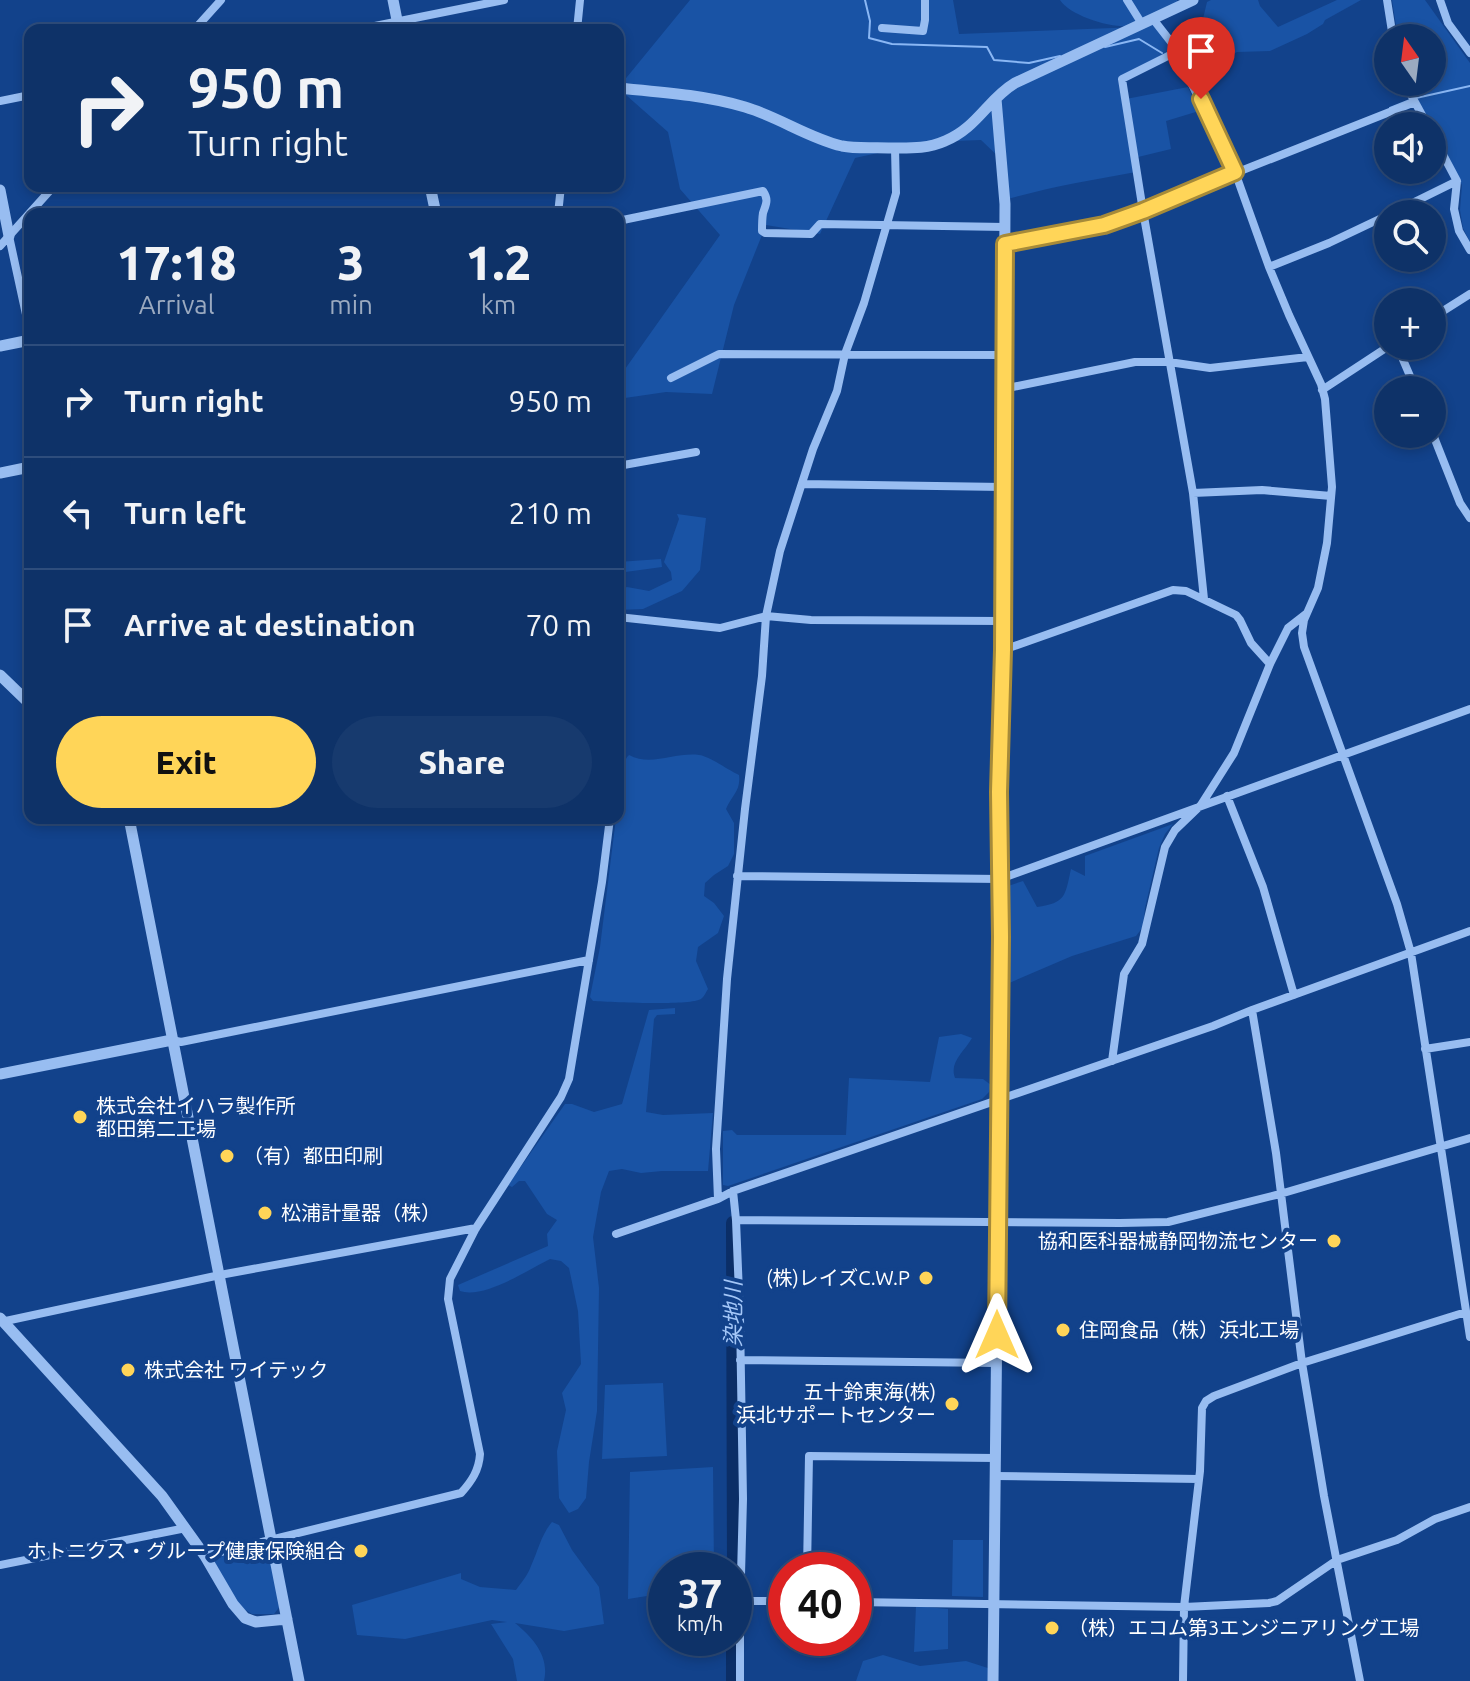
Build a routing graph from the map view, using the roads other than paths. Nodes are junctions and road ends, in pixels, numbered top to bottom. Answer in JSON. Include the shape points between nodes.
{"nodes":[{"id":1,"x":221,"y":0,"type":"edge"},
{"id":2,"x":393,"y":0,"type":"edge"},
{"id":3,"x":504,"y":0,"type":"edge"},
{"id":4,"x":580,"y":0,"type":"edge"},
{"id":5,"x":925,"y":0,"type":"edge"},
{"id":6,"x":1127,"y":0,"type":"edge"},
{"id":7,"x":1193,"y":0,"type":"edge"},
{"id":8,"x":1387,"y":0,"type":"edge"},
{"id":9,"x":1440,"y":0,"type":"edge"},
{"id":10,"x":1147,"y":21,"type":"junction"},
{"id":11,"x":199,"y":24,"type":"edge"},
{"id":12,"x":398,"y":24,"type":"edge"},
{"id":13,"x":406,"y":24,"type":"edge"},
{"id":14,"x":578,"y":24,"type":"edge"},
{"id":15,"x":1391,"y":24,"type":"edge"},
{"id":16,"x":882,"y":28,"type":"dead end"},
{"id":17,"x":1178,"y":51,"type":"junction"},
{"id":18,"x":1470,"y":53,"type":"edge"},
{"id":19,"x":624,"y":89,"type":"edge"},
{"id":20,"x":24,"y":96,"type":"edge"},
{"id":21,"x":1412,"y":96,"type":"edge"},
{"id":22,"x":996,"y":99,"type":"junction"},
{"id":23,"x":0,"y":101,"type":"edge"},
{"id":24,"x":1415,"y":102,"type":"junction"},
{"id":25,"x":1420,"y":112,"type":"edge"},
{"id":26,"x":895,"y":148,"type":"junction"},
{"id":27,"x":1446,"y":160,"type":"edge"},
{"id":28,"x":1235,"y":172,"type":"junction"},
{"id":29,"x":1457,"y":181,"type":"junction"},
{"id":30,"x":0,"y":190,"type":"edge"},
{"id":31,"x":49,"y":192,"type":"edge"},
{"id":32,"x":1418,"y":200,"type":"edge"},
{"id":33,"x":34,"y":208,"type":"edge"},
{"id":34,"x":1143,"y":211,"type":"junction"},
{"id":35,"x":24,"y":219,"type":"edge"},
{"id":36,"x":624,"y":220,"type":"edge"},
{"id":37,"x":1374,"y":221,"type":"edge"},
{"id":38,"x":886,"y":226,"type":"junction"},
{"id":39,"x":1005,"y":227,"type":"junction"},
{"id":40,"x":9,"y":236,"type":"junction"},
{"id":41,"x":1005,"y":244,"type":"junction"},
{"id":42,"x":0,"y":246,"type":"edge"},
{"id":43,"x":1470,"y":250,"type":"edge"},
{"id":44,"x":1269,"y":267,"type":"junction"},
{"id":45,"x":1470,"y":294,"type":"edge"},
{"id":46,"x":24,"y":305,"type":"edge"},
{"id":47,"x":1446,"y":309,"type":"edge"},
{"id":48,"x":24,"y":341,"type":"edge"},
{"id":49,"x":0,"y":346,"type":"edge"},
{"id":50,"x":845,"y":354,"type":"junction"},
{"id":51,"x":1003,"y":355,"type":"junction"},
{"id":52,"x":1308,"y":357,"type":"junction"},
{"id":53,"x":1374,"y":357,"type":"edge"},
{"id":54,"x":1169,"y":362,"type":"junction"},
{"id":55,"x":671,"y":378,"type":"dead end"},
{"id":56,"x":1003,"y":389,"type":"junction"},
{"id":57,"x":1322,"y":390,"type":"junction"},
{"id":58,"x":1438,"y":448,"type":"edge"},
{"id":59,"x":696,"y":452,"type":"dead end"},
{"id":60,"x":624,"y":465,"type":"edge"},
{"id":61,"x":24,"y":468,"type":"edge"},
{"id":62,"x":0,"y":473,"type":"edge"},
{"id":63,"x":802,"y":484,"type":"junction"},
{"id":64,"x":1003,"y":487,"type":"junction"},
{"id":65,"x":1193,"y":493,"type":"junction"},
{"id":66,"x":1331,"y":496,"type":"junction"},
{"id":67,"x":1470,"y":518,"type":"edge"},
{"id":68,"x":1204,"y":599,"type":"junction"},
{"id":69,"x":1307,"y":614,"type":"junction"},
{"id":70,"x":766,"y":616,"type":"junction"},
{"id":71,"x":624,"y":618,"type":"edge"},
{"id":72,"x":1002,"y":621,"type":"junction"},
{"id":73,"x":1003,"y":650,"type":"junction"},
{"id":74,"x":1270,"y":664,"type":"junction"},
{"id":75,"x":0,"y":675,"type":"edge"},
{"id":76,"x":24,"y":698,"type":"edge"},
{"id":77,"x":1470,"y":709,"type":"edge"},
{"id":78,"x":1343,"y":755,"type":"junction"},
{"id":79,"x":1227,"y":796,"type":"junction"},
{"id":80,"x":1201,"y":805,"type":"junction"},
{"id":81,"x":130,"y":824,"type":"edge"},
{"id":82,"x":609,"y":824,"type":"edge"},
{"id":83,"x":737,"y":876,"type":"junction"},
{"id":84,"x":1000,"y":879,"type":"junction"},
{"id":85,"x":1470,"y":931,"type":"edge"},
{"id":86,"x":1411,"y":953,"type":"junction"},
{"id":87,"x":589,"y":960,"type":"junction"},
{"id":88,"x":1294,"y":995,"type":"junction"},
{"id":89,"x":1252,"y":1010,"type":"junction"},
{"id":90,"x":172,"y":1040,"type":"junction"},
{"id":91,"x":1470,"y":1042,"type":"edge"},
{"id":92,"x":1425,"y":1049,"type":"junction"},
{"id":93,"x":1112,"y":1061,"type":"junction"},
{"id":94,"x":0,"y":1074,"type":"edge"},
{"id":95,"x":998,"y":1100,"type":"junction"},
{"id":96,"x":1470,"y":1138,"type":"edge"},
{"id":97,"x":1440,"y":1147,"type":"junction"},
{"id":98,"x":733,"y":1191,"type":"junction"},
{"id":99,"x":1280,"y":1194,"type":"junction"},
{"id":100,"x":718,"y":1199,"type":"junction"},
{"id":101,"x":736,"y":1220,"type":"junction"},
{"id":102,"x":997,"y":1222,"type":"junction"},
{"id":103,"x":476,"y":1228,"type":"junction"},
{"id":104,"x":616,"y":1234,"type":"dead end"},
{"id":105,"x":1470,"y":1262,"type":"edge"},
{"id":106,"x":1458,"y":1263,"type":"junction"},
{"id":107,"x":220,"y":1275,"type":"junction"},
{"id":108,"x":1466,"y":1312,"type":"junction"},
{"id":109,"x":1,"y":1321,"type":"edge"},
{"id":110,"x":1470,"y":1337,"type":"edge"},
{"id":111,"x":740,"y":1360,"type":"junction"},
{"id":112,"x":997,"y":1363,"type":"junction"},
{"id":113,"x":1302,"y":1363,"type":"junction"},
{"id":114,"x":995,"y":1458,"type":"junction"},
{"id":115,"x":995,"y":1476,"type":"junction"},
{"id":116,"x":1199,"y":1479,"type":"junction"},
{"id":117,"x":1470,"y":1507,"type":"edge"},
{"id":118,"x":186,"y":1528,"type":"junction"},
{"id":119,"x":270,"y":1538,"type":"junction"},
{"id":120,"x":741,"y":1552,"type":"edge"},
{"id":121,"x":807,"y":1552,"type":"edge"},
{"id":122,"x":205,"y":1556,"type":"junction"},
{"id":123,"x":1337,"y":1560,"type":"junction"},
{"id":124,"x":0,"y":1565,"type":"edge"},
{"id":125,"x":872,"y":1602,"type":"edge"},
{"id":126,"x":994,"y":1604,"type":"junction"},
{"id":127,"x":1184,"y":1607,"type":"junction"},
{"id":128,"x":287,"y":1619,"type":"junction"},
{"id":129,"x":740,"y":1656,"type":"edge"},
{"id":130,"x":299,"y":1681,"type":"edge"},
{"id":131,"x":740,"y":1681,"type":"edge"},
{"id":132,"x":993,"y":1681,"type":"edge"},
{"id":133,"x":1183,"y":1681,"type":"edge"},
{"id":134,"x":1360,"y":1681,"type":"edge"}],
"edges":[{"from":1,"to":11,"type":"street"},
{"from":2,"to":12,"type":"street"},
{"from":3,"to":13,"type":"street"},
{"from":4,"to":14,"type":"street"},
{"from":5,"to":16,"type":"street","via":[[923,31]]},
{"from":6,"to":10,"type":"street"},
{"from":7,"to":10,"type":"street"},
{"from":8,"to":15,"type":"street"},
{"from":9,"to":18,"type":"street","via":[[1448,23]]},
{"from":10,"to":17,"type":"street"},
{"from":10,"to":22,"type":"street","via":[[1015,83]]},
{"from":17,"to":28,"type":"street"},
{"from":17,"to":34,"type":"street","via":[[1122,79]]},
{"from":19,"to":26,"type":"street","via":[[729,103],[841,145]]},
{"from":20,"to":23,"type":"street"},
{"from":21,"to":24,"type":"street"},
{"from":22,"to":26,"type":"street","via":[[954,137],[930,147]]},
{"from":22,"to":39,"type":"street"},
{"from":24,"to":25,"type":"street"},
{"from":24,"to":28,"type":"street"},
{"from":26,"to":38,"type":"street","via":[[896,193]]},
{"from":27,"to":29,"type":"street"},
{"from":28,"to":34,"type":"street"},
{"from":28,"to":44,"type":"street"},
{"from":29,"to":32,"type":"street"},
{"from":29,"to":43,"type":"street","via":[[1454,209]]},
{"from":30,"to":40,"type":"street"},
{"from":31,"to":33,"type":"street"},
{"from":34,"to":41,"type":"street","via":[[1104,225]]},
{"from":34,"to":54,"type":"street"},
{"from":35,"to":40,"type":"street"},
{"from":36,"to":38,"type":"street","via":[[763,191],[765,233],[811,234],[820,224]]},
{"from":37,"to":44,"type":"street"},
{"from":38,"to":39,"type":"street"},
{"from":38,"to":50,"type":"street"},
{"from":39,"to":41,"type":"street"},
{"from":40,"to":42,"type":"street"},
{"from":40,"to":46,"type":"street"},
{"from":41,"to":51,"type":"street"},
{"from":44,"to":52,"type":"street"},
{"from":45,"to":47,"type":"street"},
{"from":48,"to":49,"type":"street"},
{"from":50,"to":51,"type":"street"},
{"from":50,"to":55,"type":"street","via":[[719,354]]},
{"from":50,"to":63,"type":"street","via":[[837,391]]},
{"from":51,"to":56,"type":"street"},
{"from":52,"to":54,"type":"street","via":[[1210,368]]},
{"from":52,"to":57,"type":"street"},
{"from":53,"to":57,"type":"street"},
{"from":54,"to":56,"type":"street","via":[[1135,362]]},
{"from":54,"to":65,"type":"street"},
{"from":56,"to":64,"type":"street"},
{"from":57,"to":66,"type":"street"},
{"from":58,"to":67,"type":"street"},
{"from":59,"to":60,"type":"street"},
{"from":61,"to":62,"type":"street"},
{"from":63,"to":64,"type":"street"},
{"from":63,"to":70,"type":"street"},
{"from":64,"to":72,"type":"street"},
{"from":65,"to":66,"type":"street","via":[[1274,490]]},
{"from":65,"to":68,"type":"street"},
{"from":66,"to":69,"type":"street","via":[[1318,588]]},
{"from":68,"to":73,"type":"street","via":[[1173,590]]},
{"from":68,"to":74,"type":"street","via":[[1236,615]]},
{"from":69,"to":74,"type":"street","via":[[1288,628]]},
{"from":69,"to":78,"type":"street","via":[[1304,647]]},
{"from":70,"to":71,"type":"street","via":[[720,628]]},
{"from":70,"to":72,"type":"street"},
{"from":70,"to":83,"type":"street"},
{"from":72,"to":73,"type":"street"},
{"from":73,"to":84,"type":"street"},
{"from":74,"to":80,"type":"street","via":[[1234,753]]},
{"from":75,"to":76,"type":"street"},
{"from":77,"to":78,"type":"street"},
{"from":78,"to":79,"type":"street"},
{"from":78,"to":86,"type":"street"},
{"from":79,"to":80,"type":"street"},
{"from":79,"to":88,"type":"street","via":[[1263,887]]},
{"from":80,"to":84,"type":"street"},
{"from":80,"to":93,"type":"street","via":[[1165,847],[1142,944],[1124,974]]},
{"from":81,"to":90,"type":"street"},
{"from":82,"to":87,"type":"street"},
{"from":83,"to":84,"type":"street"},
{"from":83,"to":100,"type":"street","via":[[716,1149]]},
{"from":84,"to":95,"type":"street"},
{"from":85,"to":86,"type":"street"},
{"from":86,"to":88,"type":"street"},
{"from":86,"to":92,"type":"street"},
{"from":87,"to":90,"type":"street"},
{"from":87,"to":103,"type":"street","via":[[569,1079]]},
{"from":88,"to":89,"type":"street"},
{"from":89,"to":93,"type":"street"},
{"from":89,"to":99,"type":"street"},
{"from":90,"to":94,"type":"street"},
{"from":90,"to":107,"type":"street"},
{"from":91,"to":92,"type":"street"},
{"from":92,"to":97,"type":"street"},
{"from":93,"to":95,"type":"street"},
{"from":95,"to":98,"type":"street"},
{"from":95,"to":102,"type":"street"},
{"from":96,"to":97,"type":"street"},
{"from":97,"to":99,"type":"street"},
{"from":97,"to":106,"type":"street"},
{"from":98,"to":100,"type":"street"},
{"from":98,"to":101,"type":"street"},
{"from":99,"to":102,"type":"street","via":[[1168,1222]]},
{"from":99,"to":113,"type":"street"},
{"from":100,"to":104,"type":"street"},
{"from":101,"to":102,"type":"street"},
{"from":101,"to":111,"type":"street"},
{"from":102,"to":112,"type":"street"},
{"from":103,"to":107,"type":"street"},
{"from":103,"to":119,"type":"street","via":[[448,1290],[480,1454],[476,1475],[461,1493]]},
{"from":105,"to":106,"type":"street"},
{"from":106,"to":108,"type":"street"},
{"from":107,"to":109,"type":"street"},
{"from":107,"to":119,"type":"street"},
{"from":108,"to":110,"type":"street"},
{"from":108,"to":113,"type":"street"},
{"from":109,"to":118,"type":"street"},
{"from":111,"to":112,"type":"street"},
{"from":111,"to":120,"type":"street"},
{"from":112,"to":114,"type":"street"},
{"from":113,"to":116,"type":"street","via":[[1206,1401]]},
{"from":113,"to":123,"type":"street"},
{"from":114,"to":115,"type":"street"},
{"from":114,"to":121,"type":"street","via":[[809,1456]]},
{"from":115,"to":116,"type":"street"},
{"from":115,"to":126,"type":"street"},
{"from":116,"to":127,"type":"street"},
{"from":117,"to":123,"type":"street"},
{"from":118,"to":122,"type":"street"},
{"from":118,"to":124,"type":"street"},
{"from":119,"to":122,"type":"street"},
{"from":119,"to":128,"type":"street"},
{"from":122,"to":128,"type":"street","via":[[245,1618]]},
{"from":123,"to":127,"type":"street","via":[[1277,1601]]},
{"from":123,"to":134,"type":"street"},
{"from":125,"to":126,"type":"street"},
{"from":126,"to":127,"type":"street"},
{"from":126,"to":132,"type":"street"},
{"from":127,"to":133,"type":"street"},
{"from":128,"to":130,"type":"street"},
{"from":129,"to":131,"type":"street"}]}
